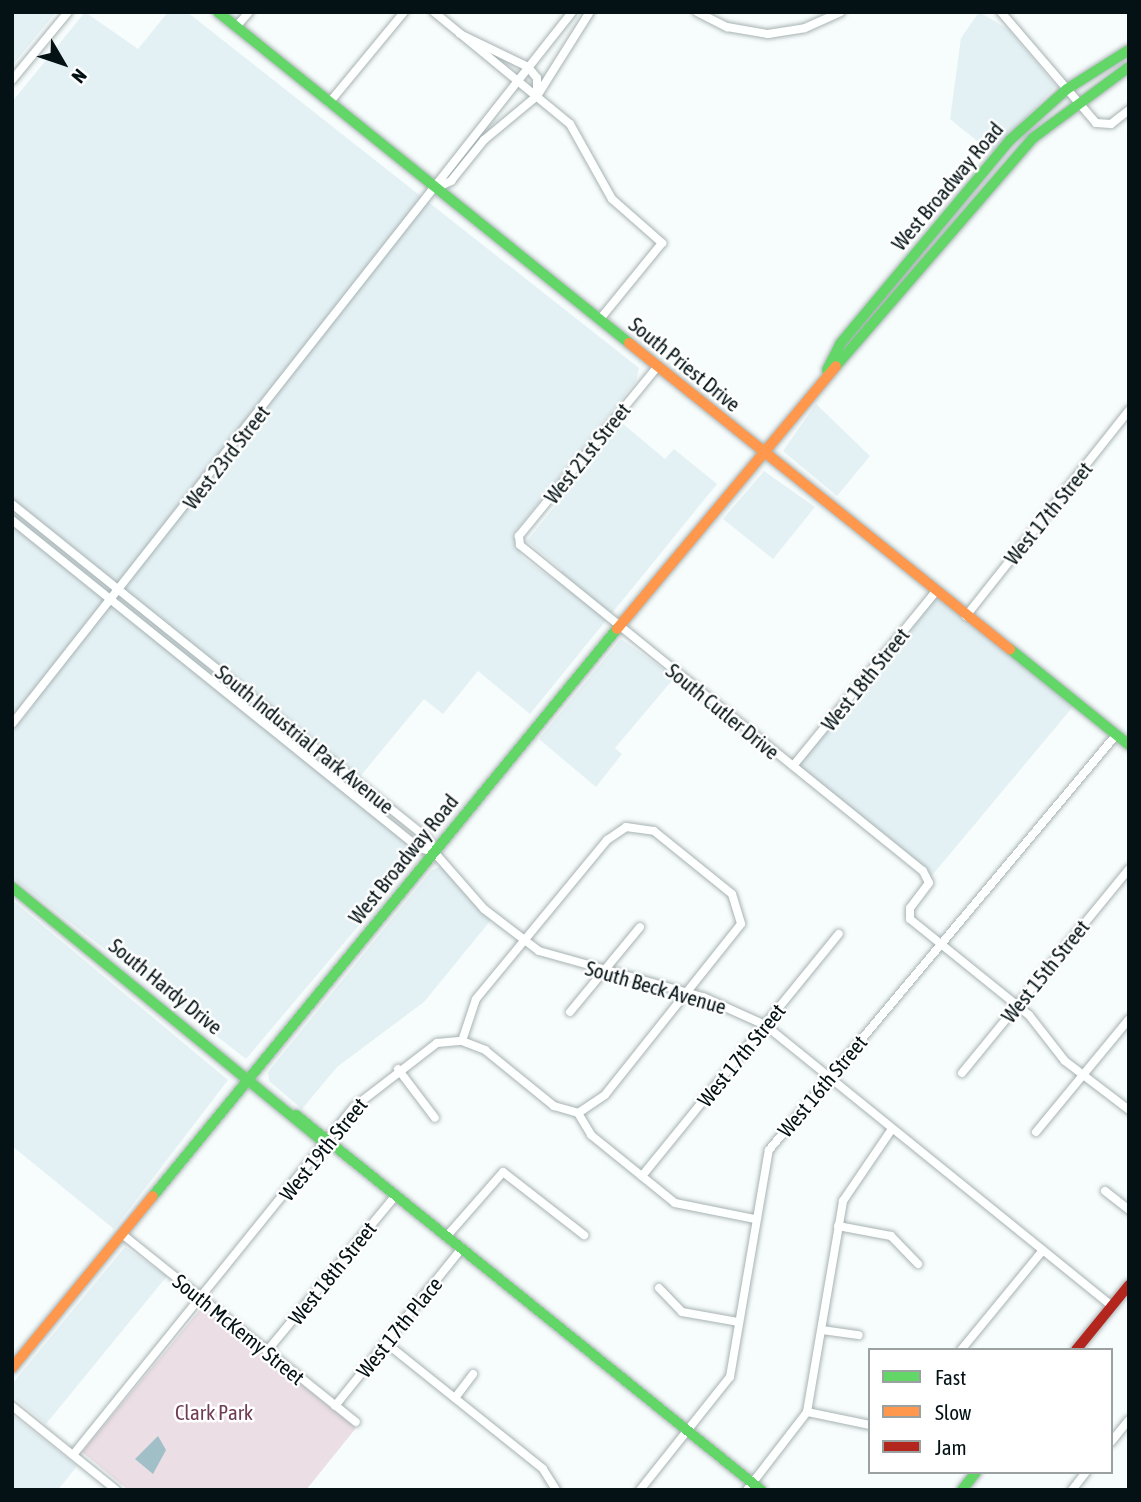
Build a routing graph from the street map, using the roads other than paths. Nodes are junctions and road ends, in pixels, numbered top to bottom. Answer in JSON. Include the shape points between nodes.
{"nodes":[{"id":1,"x":68,"y":12,"type":"edge"},
{"id":2,"x":218,"y":12,"type":"edge"},
{"id":3,"x":249,"y":12,"type":"edge"},
{"id":4,"x":404,"y":12,"type":"edge"},
{"id":5,"x":434,"y":12,"type":"edge"},
{"id":6,"x":573,"y":12,"type":"edge"},
{"id":7,"x":590,"y":12,"type":"edge"},
{"id":8,"x":697,"y":12,"type":"edge"},
{"id":9,"x":841,"y":12,"type":"edge"},
{"id":10,"x":1001,"y":12,"type":"edge"},
{"id":11,"x":236,"y":27,"type":"junction"},
{"id":12,"x":460,"y":34,"type":"junction"},
{"id":13,"x":571,"y":45,"type":"junction"},
{"id":14,"x":1129,"y":50,"type":"edge"},
{"id":15,"x":528,"y":66,"type":"junction"},
{"id":16,"x":1129,"y":67,"type":"edge"},
{"id":17,"x":12,"y":80,"type":"edge"},
{"id":18,"x":515,"y":82,"type":"junction"},
{"id":19,"x":1068,"y":89,"type":"junction"},
{"id":20,"x":537,"y":96,"type":"junction"},
{"id":21,"x":1076,"y":100,"type":"junction"},
{"id":22,"x":329,"y":103,"type":"junction"},
{"id":23,"x":1129,"y":110,"type":"edge"},
{"id":24,"x":436,"y":188,"type":"junction"},
{"id":25,"x":600,"y":319,"type":"junction"},
{"id":26,"x":658,"y":366,"type":"junction"},
{"id":27,"x":824,"y":375,"type":"junction"},
{"id":28,"x":1129,"y":410,"type":"edge"},
{"id":29,"x":762,"y":451,"type":"junction"},
{"id":30,"x":12,"y":504,"type":"edge"},
{"id":31,"x":12,"y":520,"type":"edge"},
{"id":32,"x":518,"y":541,"type":"joint"},
{"id":33,"x":121,"y":591,"type":"junction"},
{"id":34,"x":936,"y":591,"type":"junction"},
{"id":35,"x":113,"y":601,"type":"junction"},
{"id":36,"x":966,"y":616,"type":"junction"},
{"id":37,"x":618,"y":626,"type":"junction"},
{"id":38,"x":12,"y":724,"type":"edge"},
{"id":39,"x":1116,"y":735,"type":"junction"},
{"id":40,"x":1129,"y":745,"type":"edge"},
{"id":41,"x":793,"y":766,"type":"junction"},
{"id":42,"x":434,"y":852,"type":"junction"},
{"id":43,"x":1129,"y":869,"type":"edge"},
{"id":44,"x":12,"y":887,"type":"edge"},
{"id":45,"x":640,"y":927,"type":"dead end"},
{"id":46,"x":839,"y":934,"type":"dead end"},
{"id":47,"x":524,"y":941,"type":"junction"},
{"id":48,"x":943,"y":946,"type":"junction"},
{"id":49,"x":603,"y":972,"type":"junction"},
{"id":50,"x":689,"y":993,"type":"junction"},
{"id":51,"x":1017,"y":1005,"type":"junction"},
{"id":52,"x":570,"y":1012,"type":"dead end"},
{"id":53,"x":1129,"y":1019,"type":"edge"},
{"id":54,"x":765,"y":1025,"type":"junction"},
{"id":55,"x":462,"y":1041,"type":"junction"},
{"id":56,"x":398,"y":1069,"type":"junction"},
{"id":57,"x":962,"y":1073,"type":"dead end"},
{"id":58,"x":1083,"y":1075,"type":"junction"},
{"id":59,"x":250,"y":1077,"type":"junction"},
{"id":60,"x":827,"y":1077,"type":"junction"},
{"id":61,"x":1129,"y":1110,"type":"edge"},
{"id":62,"x":578,"y":1113,"type":"junction"},
{"id":63,"x":435,"y":1118,"type":"dead end"},
{"id":64,"x":892,"y":1129,"type":"junction"},
{"id":65,"x":1036,"y":1132,"type":"dead end"},
{"id":66,"x":328,"y":1141,"type":"junction"},
{"id":67,"x":642,"y":1176,"type":"junction"},
{"id":68,"x":1105,"y":1191,"type":"dead end"},
{"id":69,"x":396,"y":1195,"type":"junction"},
{"id":70,"x":1129,"y":1210,"type":"edge"},
{"id":71,"x":755,"y":1219,"type":"junction"},
{"id":72,"x":838,"y":1226,"type":"junction"},
{"id":73,"x":122,"y":1234,"type":"junction"},
{"id":74,"x":584,"y":1235,"type":"dead end"},
{"id":75,"x":447,"y":1236,"type":"junction"},
{"id":76,"x":462,"y":1248,"type":"junction"},
{"id":77,"x":1043,"y":1250,"type":"junction"},
{"id":78,"x":918,"y":1264,"type":"dead end"},
{"id":79,"x":1129,"y":1285,"type":"edge"},
{"id":80,"x":659,"y":1288,"type":"dead end"},
{"id":81,"x":201,"y":1298,"type":"junction"},
{"id":82,"x":1112,"y":1306,"type":"junction"},
{"id":83,"x":739,"y":1322,"type":"junction"},
{"id":84,"x":822,"y":1330,"type":"junction"},
{"id":85,"x":859,"y":1335,"type":"dead end"},
{"id":86,"x":386,"y":1343,"type":"junction"},
{"id":87,"x":963,"y":1348,"type":"edge"},
{"id":88,"x":1078,"y":1348,"type":"edge"},
{"id":89,"x":267,"y":1351,"type":"junction"},
{"id":90,"x":12,"y":1368,"type":"edge"},
{"id":91,"x":473,"y":1374,"type":"dead end"},
{"id":92,"x":455,"y":1398,"type":"junction"},
{"id":93,"x":12,"y":1406,"type":"edge"},
{"id":94,"x":335,"y":1406,"type":"junction"},
{"id":95,"x":807,"y":1412,"type":"junction"},
{"id":96,"x":1129,"y":1420,"type":"edge"},
{"id":97,"x":356,"y":1423,"type":"dead end"},
{"id":98,"x":868,"y":1425,"type":"edge"},
{"id":99,"x":688,"y":1430,"type":"junction"},
{"id":100,"x":1113,"y":1439,"type":"edge"},
{"id":101,"x":73,"y":1455,"type":"junction"},
{"id":102,"x":974,"y":1474,"type":"edge"},
{"id":103,"x":1084,"y":1474,"type":"edge"},
{"id":104,"x":754,"y":1487,"type":"edge"},
{"id":105,"x":115,"y":1489,"type":"edge"},
{"id":106,"x":556,"y":1490,"type":"edge"},
{"id":107,"x":640,"y":1490,"type":"edge"},
{"id":108,"x":961,"y":1490,"type":"edge"},
{"id":109,"x":1072,"y":1490,"type":"edge"}],
"edges":[{"from":1,"to":17,"type":"street"},
{"from":2,"to":11,"type":"main road","name":"South Priest Drive"},
{"from":3,"to":11,"type":"street"},
{"from":4,"to":22,"type":"street"},
{"from":5,"to":12,"type":"street"},
{"from":6,"to":13,"type":"street","via":[[578,22]]},
{"from":6,"to":15,"type":"street"},
{"from":7,"to":13,"type":"street"},
{"from":8,"to":9,"type":"street","via":[[727,27],[768,34],[806,28]]},
{"from":10,"to":19,"type":"street"},
{"from":11,"to":22,"type":"main road","name":"South Priest Drive"},
{"from":12,"to":15,"type":"street"},
{"from":12,"to":18,"type":"street"},
{"from":13,"to":20,"type":"street"},
{"from":14,"to":19,"type":"main road","name":"West Broadway Road"},
{"from":15,"to":18,"type":"street"},
{"from":15,"to":20,"type":"street","via":[[537,78]]},
{"from":16,"to":21,"type":"main road","name":"West Broadway Road"},
{"from":18,"to":20,"type":"street"},
{"from":18,"to":24,"type":"street","via":[[448,162]]},
{"from":19,"to":21,"type":"street"},
{"from":19,"to":27,"type":"main road","name":"West Broadway Road","via":[[994,159],[840,345]]},
{"from":20,"to":24,"type":"street","via":[[484,140],[451,181]]},
{"from":20,"to":25,"type":"street","via":[[575,128],[616,204],[662,243]]},
{"from":21,"to":23,"type":"street","via":[[1101,125]]},
{"from":21,"to":27,"type":"main road","name":"West Broadway Road","via":[[1016,156],[852,353]]},
{"from":22,"to":24,"type":"main road","name":"South Priest Drive"},
{"from":24,"to":25,"type":"main road","name":"South Priest Drive"},
{"from":24,"to":33,"type":"street","name":"West 23rd Street"},
{"from":25,"to":26,"type":"main road","name":"South Priest Drive"},
{"from":26,"to":29,"type":"main road","name":"South Priest Drive"},
{"from":26,"to":32,"type":"street","name":"West 21st Street"},
{"from":27,"to":29,"type":"main road","name":"West Broadway Road"},
{"from":28,"to":36,"type":"street","name":"West 17th Street"},
{"from":29,"to":34,"type":"main road","name":"South Priest Drive"},
{"from":29,"to":37,"type":"main road","name":"West Broadway Road"},
{"from":30,"to":33,"type":"street","name":"South Industrial Park Avenue"},
{"from":31,"to":35,"type":"street","name":"South Industrial Park Avenue"},
{"from":32,"to":37,"type":"street","name":"South Cutler Drive"},
{"from":33,"to":35,"type":"street","name":"West 23rd Street"},
{"from":33,"to":42,"type":"street","name":"South Industrial Park Avenue","via":[[427,838]]},
{"from":34,"to":36,"type":"main road","name":"South Priest Drive"},
{"from":34,"to":41,"type":"street","name":"West 18th Street"},
{"from":35,"to":38,"type":"street","name":"West 23rd Street"},
{"from":35,"to":42,"type":"street","name":"South Industrial Park Avenue","via":[[419,848]]},
{"from":36,"to":39,"type":"main road","name":"South Priest Drive"},
{"from":37,"to":41,"type":"street","name":"South Cutler Drive"},
{"from":37,"to":42,"type":"main road","name":"West Broadway Road"},
{"from":39,"to":40,"type":"main road","name":"South Priest Drive"},
{"from":39,"to":48,"type":"street","name":"West 16th Street"},
{"from":41,"to":48,"type":"street","name":"South Cutler Drive","via":[[929,880],[908,914]]},
{"from":42,"to":47,"type":"street","name":"South Beck Avenue","via":[[484,909]]},
{"from":42,"to":59,"type":"main road","name":"West Broadway Road"},
{"from":43,"to":51,"type":"street","name":"West 15th Street"},
{"from":44,"to":59,"type":"main road","name":"South Hardy Drive"},
{"from":45,"to":49,"type":"street"},
{"from":46,"to":54,"type":"street","name":"West 17th Street"},
{"from":47,"to":49,"type":"street","name":"South Beck Avenue"},
{"from":47,"to":50,"type":"street","via":[[607,840],[632,822],[649,828],[732,894],[746,912],[735,937]]},
{"from":47,"to":55,"type":"street","via":[[472,1004]]},
{"from":48,"to":51,"type":"street"},
{"from":48,"to":60,"type":"street","name":"West 16th Street"},
{"from":49,"to":50,"type":"street","name":"South Beck Avenue"},
{"from":49,"to":52,"type":"street"},
{"from":50,"to":54,"type":"street","name":"South Beck Avenue"},
{"from":50,"to":62,"type":"street","via":[[600,1101]]},
{"from":51,"to":57,"type":"street","name":"West 15th Street"},
{"from":51,"to":58,"type":"street"},
{"from":53,"to":58,"type":"street"},
{"from":54,"to":60,"type":"street","name":"South Beck Avenue"},
{"from":54,"to":67,"type":"street","name":"West 17th Street"},
{"from":55,"to":56,"type":"street","name":"West 19th Street","via":[[431,1046]]},
{"from":55,"to":62,"type":"street","via":[[485,1050],[554,1106]]},
{"from":56,"to":63,"type":"street"},
{"from":56,"to":66,"type":"street","name":"West 19th Street"},
{"from":58,"to":61,"type":"street"},
{"from":58,"to":65,"type":"street"},
{"from":59,"to":66,"type":"main road","name":"South Hardy Drive"},
{"from":59,"to":73,"type":"main road","name":"West Broadway Road"},
{"from":60,"to":64,"type":"street","name":"South Beck Avenue"},
{"from":60,"to":71,"type":"street","name":"West 16th Street","via":[[767,1154]]},
{"from":62,"to":67,"type":"street","via":[[591,1135]]},
{"from":64,"to":72,"type":"street","via":[[850,1183]]},
{"from":64,"to":77,"type":"street","name":"South Beck Avenue"},
{"from":66,"to":69,"type":"main road","name":"South Hardy Drive"},
{"from":66,"to":81,"type":"street","name":"West 19th Street"},
{"from":67,"to":71,"type":"street","via":[[684,1207]]},
{"from":68,"to":70,"type":"street"},
{"from":69,"to":75,"type":"main road","name":"South Hardy Drive"},
{"from":69,"to":89,"type":"street","name":"West 18th Street"},
{"from":71,"to":83,"type":"street","name":"West 16th Street"},
{"from":72,"to":78,"type":"street","via":[[891,1236]]},
{"from":72,"to":84,"type":"street"},
{"from":73,"to":81,"type":"street","name":"South McKemy Street"},
{"from":73,"to":90,"type":"main road","name":"West Broadway Road"},
{"from":74,"to":75,"type":"street","via":[[503,1172]]},
{"from":75,"to":76,"type":"main road","name":"South Hardy Drive"},
{"from":76,"to":86,"type":"street","name":"West 17th Place"},
{"from":76,"to":99,"type":"main road","name":"South Hardy Drive"},
{"from":77,"to":82,"type":"street","name":"South Beck Avenue"},
{"from":77,"to":87,"type":"street"},
{"from":79,"to":82,"type":"main road"},
{"from":80,"to":83,"type":"street","via":[[682,1312]]},
{"from":81,"to":89,"type":"street","name":"South McKemy Street"},
{"from":81,"to":101,"type":"street","name":"West 19th Street"},
{"from":82,"to":88,"type":"main road"},
{"from":83,"to":99,"type":"street","name":"West 16th Street","via":[[730,1377]]},
{"from":84,"to":85,"type":"street"},
{"from":84,"to":95,"type":"street"},
{"from":86,"to":92,"type":"street"},
{"from":86,"to":94,"type":"street","name":"West 17th Place"},
{"from":89,"to":94,"type":"street","name":"South McKemy Street"},
{"from":91,"to":92,"type":"street"},
{"from":92,"to":106,"type":"street","via":[[547,1472]]},
{"from":93,"to":101,"type":"street"},
{"from":94,"to":97,"type":"street","name":"South McKemy Street"},
{"from":95,"to":98,"type":"street"},
{"from":95,"to":104,"type":"street"},
{"from":96,"to":100,"type":"street"},
{"from":99,"to":104,"type":"main road","name":"South Hardy Drive"},
{"from":99,"to":107,"type":"street","name":"West 16th Street"},
{"from":101,"to":105,"type":"street"},
{"from":102,"to":108,"type":"main road"},
{"from":103,"to":109,"type":"street"}]}
